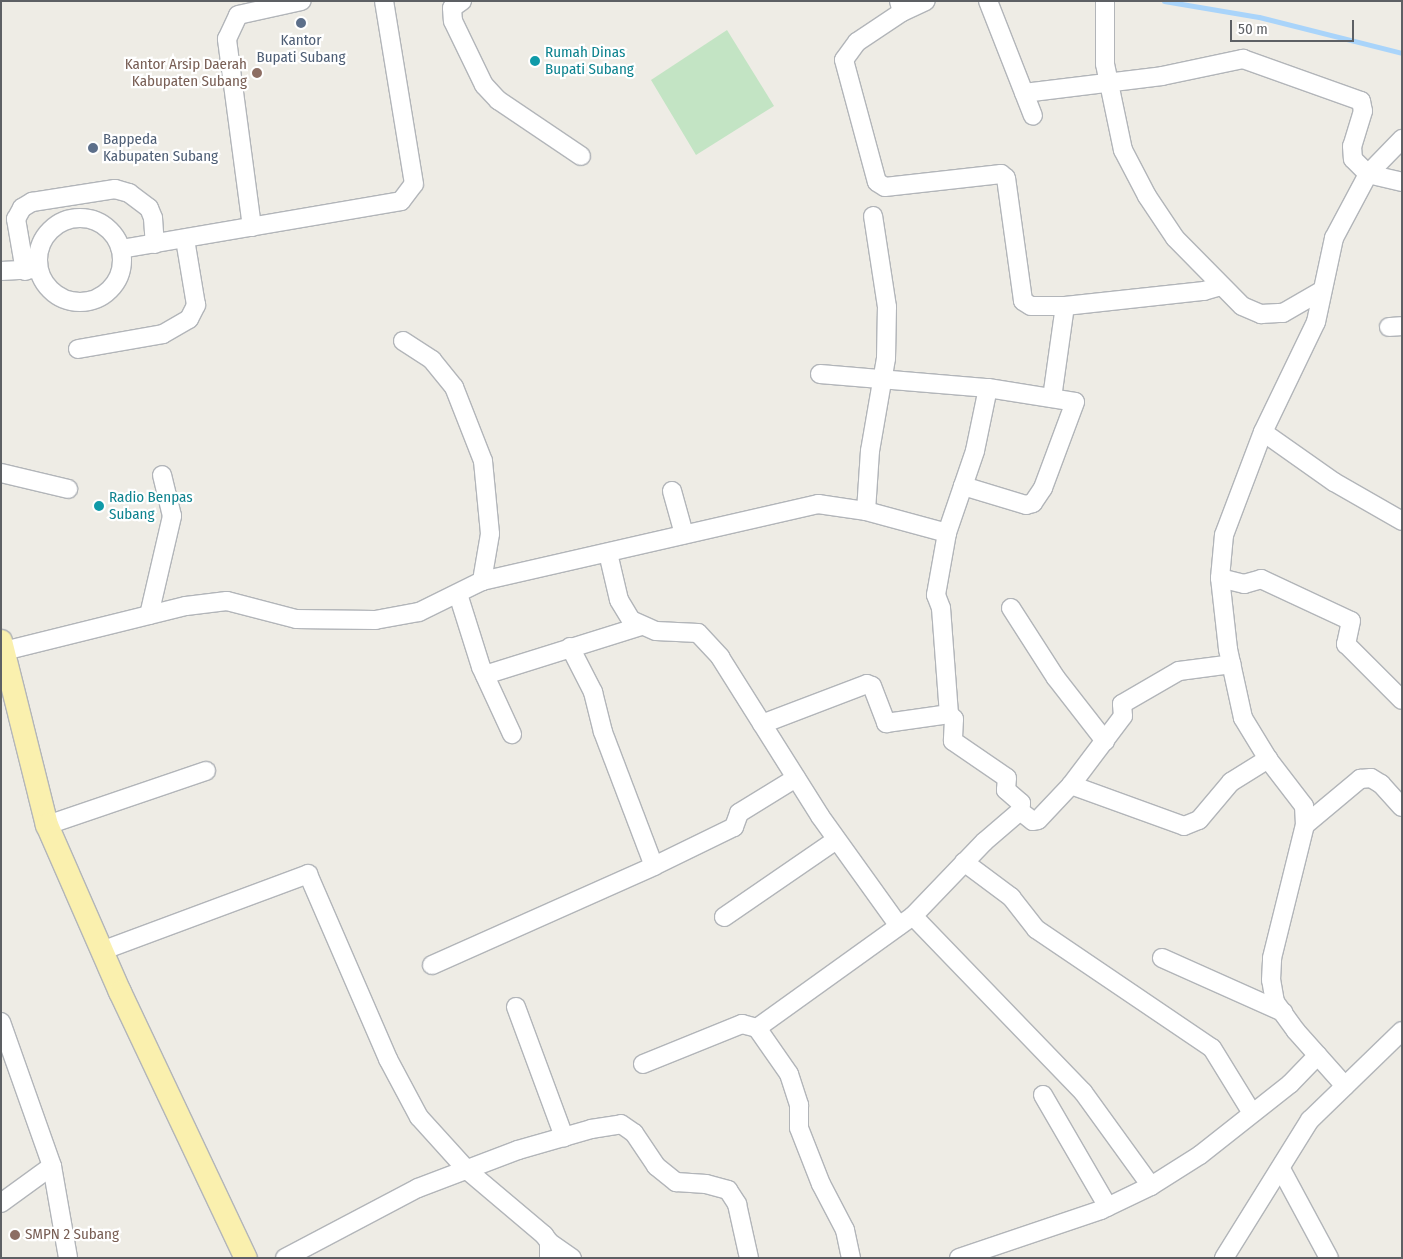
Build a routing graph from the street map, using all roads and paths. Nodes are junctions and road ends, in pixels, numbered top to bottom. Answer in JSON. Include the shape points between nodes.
{"nodes":[{"id":1,"x":301,"y":1,"type":"edge"},
{"id":2,"x":384,"y":1,"type":"edge"},
{"id":3,"x":462,"y":1,"type":"edge"},
{"id":4,"x":926,"y":1,"type":"edge"},
{"id":5,"x":988,"y":1,"type":"edge"},
{"id":6,"x":1105,"y":1,"type":"edge"},
{"id":7,"x":901,"y":7,"type":"edge"},
{"id":8,"x":1109,"y":81,"type":"junction"},
{"id":9,"x":1024,"y":93,"type":"junction"},
{"id":10,"x":1033,"y":116,"type":"dead end"},
{"id":11,"x":1402,"y":139,"type":"edge"},
{"id":12,"x":580,"y":156,"type":"dead end"},
{"id":13,"x":1368,"y":174,"type":"junction"},
{"id":14,"x":1402,"y":182,"type":"edge"},
{"id":15,"x":873,"y":216,"type":"dead end"},
{"id":16,"x":252,"y":227,"type":"junction"},
{"id":17,"x":185,"y":238,"type":"junction"},
{"id":18,"x":155,"y":244,"type":"junction"},
{"id":19,"x":121,"y":250,"type":"junction"},
{"id":20,"x":32,"y":269,"type":"junction"},
{"id":21,"x":1,"y":271,"type":"edge"},
{"id":22,"x":1214,"y":288,"type":"junction"},
{"id":23,"x":1320,"y":295,"type":"junction"},
{"id":24,"x":1065,"y":306,"type":"junction"},
{"id":25,"x":403,"y":341,"type":"dead end"},
{"id":26,"x":78,"y":349,"type":"dead end"},
{"id":27,"x":820,"y":374,"type":"dead end"},
{"id":28,"x":883,"y":378,"type":"junction"},
{"id":29,"x":988,"y":388,"type":"junction"},
{"id":30,"x":1052,"y":398,"type":"junction"},
{"id":31,"x":1264,"y":432,"type":"junction"},
{"id":32,"x":1,"y":473,"type":"edge"},
{"id":33,"x":162,"y":475,"type":"dead end"},
{"id":34,"x":963,"y":486,"type":"junction"},
{"id":35,"x":68,"y":489,"type":"dead end"},
{"id":36,"x":672,"y":491,"type":"dead end"},
{"id":37,"x":866,"y":511,"type":"junction"},
{"id":38,"x":1402,"y":521,"type":"edge"},
{"id":39,"x":947,"y":532,"type":"junction"},
{"id":40,"x":684,"y":534,"type":"junction"},
{"id":41,"x":608,"y":553,"type":"junction"},
{"id":42,"x":1220,"y":578,"type":"junction"},
{"id":43,"x":482,"y":581,"type":"junction"},
{"id":44,"x":458,"y":594,"type":"junction"},
{"id":45,"x":1012,"y":608,"type":"dead end"},
{"id":46,"x":148,"y":615,"type":"junction"},
{"id":47,"x":641,"y":626,"type":"junction"},
{"id":48,"x":2,"y":646,"type":"edge"},
{"id":49,"x":570,"y":647,"type":"junction"},
{"id":50,"x":1232,"y":664,"type":"junction"},
{"id":51,"x":485,"y":675,"type":"junction"},
{"id":52,"x":1402,"y":700,"type":"edge"},
{"id":53,"x":949,"y":714,"type":"junction"},
{"id":54,"x":762,"y":724,"type":"junction"},
{"id":55,"x":512,"y":734,"type":"dead end"},
{"id":56,"x":1105,"y":741,"type":"junction"},
{"id":57,"x":1268,"y":759,"type":"junction"},
{"id":58,"x":206,"y":771,"type":"dead end"},
{"id":59,"x":796,"y":778,"type":"junction"},
{"id":60,"x":1071,"y":785,"type":"junction"},
{"id":61,"x":1402,"y":807,"type":"edge"},
{"id":62,"x":1020,"y":811,"type":"junction"},
{"id":63,"x":47,"y":825,"type":"junction"},
{"id":64,"x":1305,"y":825,"type":"junction"},
{"id":65,"x":836,"y":840,"type":"junction"},
{"id":66,"x":964,"y":862,"type":"junction"},
{"id":67,"x":654,"y":866,"type":"junction"},
{"id":68,"x":724,"y":917,"type":"dead end"},
{"id":69,"x":906,"y":921,"type":"junction"},
{"id":70,"x":104,"y":950,"type":"junction"},
{"id":71,"x":1162,"y":958,"type":"dead end"},
{"id":72,"x":432,"y":965,"type":"dead end"},
{"id":73,"x":516,"y":1007,"type":"dead end"},
{"id":74,"x":1283,"y":1012,"type":"junction"},
{"id":75,"x":1,"y":1022,"type":"edge"},
{"id":76,"x":757,"y":1028,"type":"junction"},
{"id":77,"x":1399,"y":1038,"type":"edge"},
{"id":78,"x":1318,"y":1055,"type":"junction"},
{"id":79,"x":643,"y":1064,"type":"dead end"},
{"id":80,"x":1345,"y":1086,"type":"junction"},
{"id":81,"x":1042,"y":1095,"type":"dead end"},
{"id":82,"x":1252,"y":1112,"type":"junction"},
{"id":83,"x":564,"y":1137,"type":"junction"},
{"id":84,"x":52,"y":1166,"type":"junction"},
{"id":85,"x":469,"y":1169,"type":"junction"},
{"id":86,"x":1280,"y":1169,"type":"junction"},
{"id":87,"x":1151,"y":1186,"type":"junction"},
{"id":88,"x":1,"y":1203,"type":"edge"},
{"id":89,"x":1108,"y":1207,"type":"junction"},
{"id":90,"x":549,"y":1250,"type":"edge"},
{"id":91,"x":68,"y":1258,"type":"edge"},
{"id":92,"x":246,"y":1258,"type":"edge"},
{"id":93,"x":285,"y":1258,"type":"edge"},
{"id":94,"x":572,"y":1258,"type":"edge"},
{"id":95,"x":749,"y":1258,"type":"edge"},
{"id":96,"x":851,"y":1258,"type":"edge"},
{"id":97,"x":959,"y":1258,"type":"edge"},
{"id":98,"x":1224,"y":1258,"type":"edge"},
{"id":99,"x":1329,"y":1258,"type":"edge"}],
"edges":[{"from":1,"to":16,"type":"street","via":[[238,15],[227,38]]},
{"from":2,"to":16,"type":"street","via":[[414,184],[401,201]]},
{"from":3,"to":12,"type":"street","via":[[452,8],[453,21],[484,85],[498,100]]},
{"from":4,"to":7,"type":"street"},
{"from":5,"to":9,"type":"street"},
{"from":6,"to":8,"type":"street","via":[[1105,64]]},
{"from":7,"to":24,"type":"street","via":[[857,42],[844,60],[877,182],[885,187],[996,172],[1002,174],[1006,178],[1023,301],[1031,306]]},
{"from":8,"to":9,"type":"street"},
{"from":8,"to":13,"type":"street","via":[[1162,76],[1243,59],[1354,98],[1364,106],[1352,155]]},
{"from":8,"to":22,"type":"street","via":[[1123,150],[1147,196]]},
{"from":9,"to":10,"type":"street"},
{"from":11,"to":13,"type":"street"},
{"from":13,"to":14,"type":"street"},
{"from":13,"to":23,"type":"street","via":[[1334,238]]},
{"from":15,"to":28,"type":"street","via":[[887,307]]},
{"from":16,"to":17,"type":"street"},
{"from":17,"to":18,"type":"street"},
{"from":17,"to":26,"type":"street","via":[[196,305],[189,319],[163,334]]},
{"from":18,"to":19,"type":"street"},
{"from":18,"to":20,"type":"street","via":[[153,218],[148,208],[129,193],[115,189],[32,202],[22,208],[16,219]]},
{"from":19,"to":20,"type":"street","via":[[111,232],[94,220],[74,218],[55,225],[42,240]]},
{"from":19,"to":20,"type":"street","via":[[118,276],[112,288],[95,300],[75,302],[56,295]]},
{"from":20,"to":21,"type":"street"},
{"from":22,"to":23,"type":"street","via":[[1242,306],[1266,314],[1283,313]]},
{"from":22,"to":24,"type":"street"},
{"from":23,"to":31,"type":"street","via":[[1316,322]]},
{"from":24,"to":30,"type":"street"},
{"from":25,"to":43,"type":"street","via":[[432,360],[454,387],[483,461],[490,534]]},
{"from":27,"to":28,"type":"street"},
{"from":28,"to":29,"type":"street"},
{"from":28,"to":37,"type":"street","via":[[870,451]]},
{"from":29,"to":30,"type":"street"},
{"from":29,"to":34,"type":"street","via":[[975,451]]},
{"from":30,"to":34,"type":"street","via":[[1076,404],[1037,500],[1026,505]]},
{"from":31,"to":38,"type":"street","via":[[1334,482]]},
{"from":31,"to":42,"type":"street","via":[[1224,535]]},
{"from":32,"to":35,"type":"street"},
{"from":33,"to":46,"type":"street","via":[[172,516]]},
{"from":34,"to":39,"type":"street"},
{"from":36,"to":40,"type":"street"},
{"from":37,"to":39,"type":"street"},
{"from":37,"to":40,"type":"street","via":[[818,504]]},
{"from":39,"to":53,"type":"street","via":[[936,595],[941,608]]},
{"from":40,"to":41,"type":"street"},
{"from":41,"to":43,"type":"street"},
{"from":41,"to":47,"type":"street","via":[[619,600],[631,620]]},
{"from":42,"to":50,"type":"street"},
{"from":42,"to":52,"type":"street","via":[[1244,584],[1261,579],[1351,621],[1346,644]]},
{"from":43,"to":44,"type":"street"},
{"from":44,"to":46,"type":"street","via":[[419,612],[375,620],[296,619],[227,601]]},
{"from":44,"to":51,"type":"street"},
{"from":45,"to":56,"type":"street","via":[[1056,678]]},
{"from":46,"to":48,"type":"street"},
{"from":47,"to":49,"type":"street"},
{"from":47,"to":54,"type":"street","via":[[656,631],[698,633],[720,657]]},
{"from":48,"to":63,"type":"main road"},
{"from":49,"to":51,"type":"street"},
{"from":49,"to":67,"type":"street","via":[[593,692],[604,732]]},
{"from":50,"to":56,"type":"street","via":[[1179,672],[1132,698],[1121,705],[1124,715]]},
{"from":50,"to":57,"type":"street","via":[[1243,718]]},
{"from":51,"to":55,"type":"street"},
{"from":53,"to":54,"type":"street","via":[[886,723],[872,686],[868,684]]},
{"from":53,"to":62,"type":"street","via":[[954,719],[953,742],[967,748],[1008,779],[1006,790],[1021,803]]},
{"from":54,"to":59,"type":"street"},
{"from":56,"to":60,"type":"street"},
{"from":57,"to":60,"type":"street","via":[[1231,782],[1199,820],[1184,826]]},
{"from":57,"to":64,"type":"street","via":[[1304,806]]},
{"from":58,"to":63,"type":"street"},
{"from":59,"to":65,"type":"street"},
{"from":59,"to":67,"type":"street","via":[[739,813],[734,827]]},
{"from":60,"to":62,"type":"street","via":[[1036,821]]},
{"from":61,"to":64,"type":"street","via":[[1381,784],[1370,778],[1360,779]]},
{"from":62,"to":66,"type":"street"},
{"from":63,"to":70,"type":"main road"},
{"from":64,"to":74,"type":"street","via":[[1272,958],[1275,1002]]},
{"from":65,"to":68,"type":"street"},
{"from":65,"to":69,"type":"street"},
{"from":66,"to":69,"type":"street"},
{"from":66,"to":82,"type":"street","via":[[1011,897],[1036,929],[1212,1048]]},
{"from":67,"to":72,"type":"street"},
{"from":69,"to":76,"type":"street"},
{"from":69,"to":87,"type":"street","via":[[1082,1092]]},
{"from":70,"to":85,"type":"street","via":[[308,874],[388,1059],[419,1117]]},
{"from":70,"to":92,"type":"main road","via":[[120,992]]},
{"from":71,"to":74,"type":"street"},
{"from":73,"to":83,"type":"street"},
{"from":74,"to":78,"type":"street"},
{"from":75,"to":84,"type":"street"},
{"from":76,"to":79,"type":"street","via":[[742,1024]]},
{"from":76,"to":96,"type":"street","via":[[789,1074],[799,1105],[799,1128],[821,1184],[845,1230]]},
{"from":77,"to":80,"type":"street"},
{"from":78,"to":80,"type":"street"},
{"from":78,"to":82,"type":"street","via":[[1290,1084]]},
{"from":80,"to":86,"type":"street","via":[[1310,1120]]},
{"from":81,"to":89,"type":"street"},
{"from":82,"to":87,"type":"street","via":[[1200,1155]]},
{"from":83,"to":85,"type":"street"},
{"from":83,"to":95,"type":"street","via":[[617,1124],[628,1126],[656,1166],[676,1182],[706,1184],[728,1190],[737,1204]]},
{"from":84,"to":88,"type":"street"},
{"from":84,"to":91,"type":"street"},
{"from":85,"to":90,"type":"street"},
{"from":85,"to":93,"type":"street","via":[[373,1209]]},
{"from":86,"to":98,"type":"street"},
{"from":86,"to":99,"type":"street"},
{"from":87,"to":89,"type":"street"},
{"from":89,"to":97,"type":"street"},
{"from":90,"to":94,"type":"street"}]}
